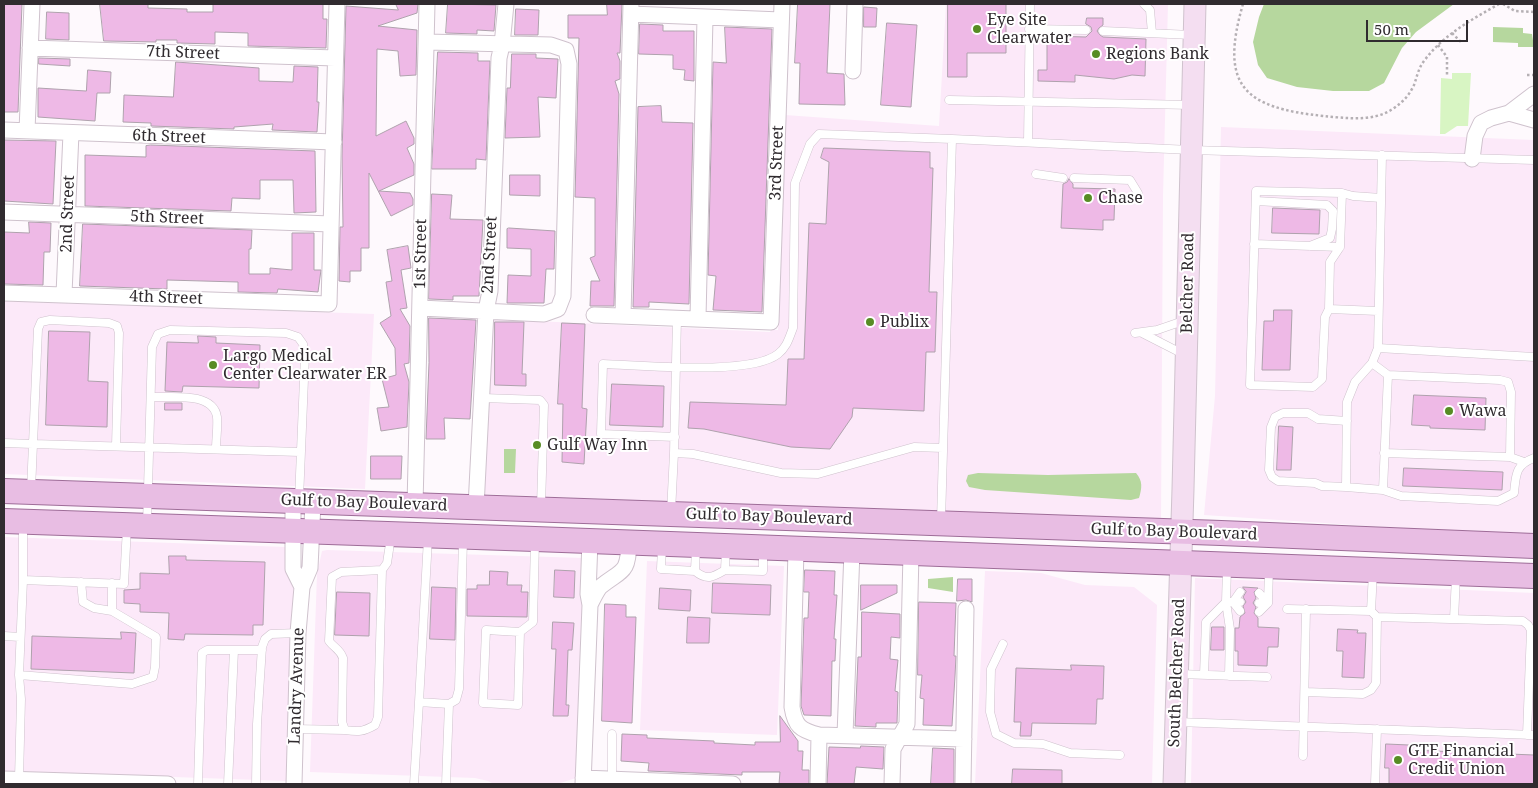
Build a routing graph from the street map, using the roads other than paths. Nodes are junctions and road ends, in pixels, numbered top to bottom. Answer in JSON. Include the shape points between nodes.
{"nodes":[{"id":1,"x":32,"y":4,"type":"edge"},
{"id":2,"x":337,"y":4,"type":"edge"},
{"id":3,"x":427,"y":4,"type":"edge"},
{"id":4,"x":506,"y":4,"type":"edge"},
{"id":5,"x":782,"y":4,"type":"edge"},
{"id":6,"x":855,"y":4,"type":"edge"},
{"id":7,"x":1030,"y":4,"type":"edge"},
{"id":8,"x":1144,"y":4,"type":"edge"},
{"id":9,"x":1194,"y":4,"type":"edge"},
{"id":10,"x":631,"y":9,"type":"edge"},
{"id":11,"x":705,"y":18,"type":"junction"},
{"id":12,"x":781,"y":20,"type":"junction"},
{"id":13,"x":1029,"y":29,"type":"junction"},
{"id":14,"x":1086,"y":30,"type":"dead end"},
{"id":15,"x":1103,"y":30,"type":"dead end"},
{"id":16,"x":1152,"y":33,"type":"junction"},
{"id":17,"x":1194,"y":35,"type":"junction"},
{"id":18,"x":427,"y":42,"type":"junction"},
{"id":19,"x":502,"y":45,"type":"junction"},
{"id":20,"x":30,"y":48,"type":"junction"},
{"id":21,"x":335,"y":58,"type":"junction"},
{"id":22,"x":853,"y":71,"type":"dead end"},
{"id":23,"x":1534,"y":94,"type":"edge"},
{"id":24,"x":949,"y":100,"type":"dead end"},
{"id":25,"x":1029,"y":102,"type":"junction"},
{"id":26,"x":1192,"y":106,"type":"junction"},
{"id":27,"x":1509,"y":113,"type":"junction"},
{"id":28,"x":1534,"y":120,"type":"edge"},
{"id":29,"x":4,"y":130,"type":"edge"},
{"id":30,"x":27,"y":131,"type":"junction"},
{"id":31,"x":71,"y":133,"type":"junction"},
{"id":32,"x":952,"y":139,"type":"junction"},
{"id":33,"x":334,"y":142,"type":"junction"},
{"id":34,"x":1028,"y":142,"type":"junction"},
{"id":35,"x":1191,"y":150,"type":"junction"},
{"id":36,"x":1382,"y":155,"type":"junction"},
{"id":37,"x":1472,"y":159,"type":"junction"},
{"id":38,"x":1534,"y":160,"type":"edge"},
{"id":39,"x":1036,"y":174,"type":"dead end"},
{"id":40,"x":1063,"y":178,"type":"dead end"},
{"id":41,"x":1074,"y":178,"type":"dead end"},
{"id":42,"x":1342,"y":193,"type":"junction"},
{"id":43,"x":1138,"y":194,"type":"dead end"},
{"id":44,"x":1381,"y":198,"type":"junction"},
{"id":45,"x":1256,"y":201,"type":"junction"},
{"id":46,"x":4,"y":212,"type":"edge"},
{"id":47,"x":68,"y":214,"type":"junction"},
{"id":48,"x":331,"y":224,"type":"junction"},
{"id":49,"x":1254,"y":244,"type":"junction"},
{"id":50,"x":1310,"y":246,"type":"junction"},
{"id":51,"x":1340,"y":248,"type":"junction"},
{"id":52,"x":4,"y":292,"type":"edge"},
{"id":53,"x":64,"y":294,"type":"junction"},
{"id":54,"x":420,"y":308,"type":"junction"},
{"id":55,"x":1330,"y":309,"type":"junction"},
{"id":56,"x":486,"y":311,"type":"junction"},
{"id":57,"x":1378,"y":311,"type":"junction"},
{"id":58,"x":594,"y":315,"type":"dead end"},
{"id":59,"x":623,"y":316,"type":"junction"},
{"id":60,"x":677,"y":318,"type":"junction"},
{"id":61,"x":698,"y":318,"type":"junction"},
{"id":62,"x":1188,"y":320,"type":"junction"},
{"id":63,"x":1378,"y":348,"type":"junction"},
{"id":64,"x":1187,"y":357,"type":"junction"},
{"id":65,"x":1534,"y":357,"type":"edge"},
{"id":66,"x":1372,"y":363,"type":"junction"},
{"id":67,"x":676,"y":366,"type":"junction"},
{"id":68,"x":1388,"y":375,"type":"junction"},
{"id":69,"x":151,"y":397,"type":"junction"},
{"id":70,"x":483,"y":398,"type":"junction"},
{"id":71,"x":1347,"y":421,"type":"junction"},
{"id":72,"x":675,"y":437,"type":"junction"},
{"id":73,"x":4,"y":444,"type":"edge"},
{"id":74,"x":33,"y":444,"type":"junction"},
{"id":75,"x":116,"y":446,"type":"junction"},
{"id":76,"x":150,"y":447,"type":"junction"},
{"id":77,"x":943,"y":448,"type":"junction"},
{"id":78,"x":216,"y":449,"type":"junction"},
{"id":79,"x":300,"y":452,"type":"junction"},
{"id":80,"x":674,"y":453,"type":"junction"},
{"id":81,"x":1384,"y":453,"type":"junction"},
{"id":82,"x":1510,"y":457,"type":"junction"},
{"id":83,"x":1534,"y":458,"type":"edge"},
{"id":84,"x":1524,"y":462,"type":"junction"},
{"id":85,"x":1346,"y":487,"type":"junction"},
{"id":86,"x":1383,"y":490,"type":"junction"},
{"id":87,"x":4,"y":491,"type":"edge"},
{"id":88,"x":31,"y":492,"type":"junction"},
{"id":89,"x":148,"y":497,"type":"junction"},
{"id":90,"x":301,"y":502,"type":"junction"},
{"id":91,"x":415,"y":505,"type":"junction"},
{"id":92,"x":476,"y":507,"type":"junction"},
{"id":93,"x":540,"y":509,"type":"junction"},
{"id":94,"x":671,"y":514,"type":"junction"},
{"id":95,"x":14,"y":522,"type":"edge"},
{"id":96,"x":941,"y":523,"type":"junction"},
{"id":97,"x":137,"y":526,"type":"junction"},
{"id":98,"x":302,"y":532,"type":"junction"},
{"id":99,"x":1182,"y":532,"type":"junction"},
{"id":100,"x":392,"y":535,"type":"junction"},
{"id":101,"x":428,"y":536,"type":"junction"},
{"id":102,"x":463,"y":537,"type":"junction"},
{"id":103,"x":494,"y":538,"type":"junction"},
{"id":104,"x":535,"y":539,"type":"junction"},
{"id":105,"x":590,"y":541,"type":"junction"},
{"id":106,"x":629,"y":543,"type":"junction"},
{"id":107,"x":662,"y":544,"type":"junction"},
{"id":108,"x":696,"y":545,"type":"junction"},
{"id":109,"x":726,"y":546,"type":"junction"},
{"id":110,"x":1534,"y":546,"type":"edge"},
{"id":111,"x":763,"y":548,"type":"junction"},
{"id":112,"x":796,"y":549,"type":"junction"},
{"id":113,"x":852,"y":551,"type":"junction"},
{"id":114,"x":911,"y":553,"type":"junction"},
{"id":115,"x":1180,"y":562,"type":"junction"},
{"id":116,"x":1534,"y":562,"type":"edge"},
{"id":117,"x":1228,"y":564,"type":"junction"},
{"id":118,"x":1269,"y":565,"type":"junction"},
{"id":119,"x":1373,"y":569,"type":"junction"},
{"id":120,"x":382,"y":570,"type":"junction"},
{"id":121,"x":725,"y":570,"type":"junction"},
{"id":122,"x":695,"y":571,"type":"junction"},
{"id":123,"x":1456,"y":572,"type":"junction"},
{"id":124,"x":1534,"y":576,"type":"edge"},
{"id":125,"x":22,"y":580,"type":"junction"},
{"id":126,"x":81,"y":582,"type":"junction"},
{"id":127,"x":112,"y":583,"type":"junction"},
{"id":128,"x":1240,"y":592,"type":"dead end"},
{"id":129,"x":1259,"y":593,"type":"dead end"},
{"id":130,"x":1233,"y":602,"type":"junction"},
{"id":131,"x":1259,"y":603,"type":"dead end"},
{"id":132,"x":1268,"y":603,"type":"junction"},
{"id":133,"x":590,"y":605,"type":"junction"},
{"id":134,"x":966,"y":609,"type":"dead end"},
{"id":135,"x":1287,"y":609,"type":"dead end"},
{"id":136,"x":1306,"y":609,"type":"junction"},
{"id":137,"x":112,"y":611,"type":"junction"},
{"id":138,"x":1240,"y":611,"type":"dead end"},
{"id":139,"x":1258,"y":612,"type":"dead end"},
{"id":140,"x":1374,"y":614,"type":"junction"},
{"id":141,"x":1454,"y":619,"type":"junction"},
{"id":142,"x":520,"y":632,"type":"junction"},
{"id":143,"x":298,"y":633,"type":"junction"},
{"id":144,"x":4,"y":636,"type":"edge"},
{"id":145,"x":20,"y":637,"type":"junction"},
{"id":146,"x":1003,"y":644,"type":"dead end"},
{"id":147,"x":234,"y":650,"type":"junction"},
{"id":148,"x":262,"y":650,"type":"junction"},
{"id":149,"x":1177,"y":674,"type":"junction"},
{"id":150,"x":19,"y":675,"type":"junction"},
{"id":151,"x":1204,"y":675,"type":"junction"},
{"id":152,"x":1229,"y":676,"type":"junction"},
{"id":153,"x":1267,"y":677,"type":"dead end"},
{"id":154,"x":1305,"y":692,"type":"junction"},
{"id":155,"x":419,"y":702,"type":"junction"},
{"id":156,"x":450,"y":704,"type":"junction"},
{"id":157,"x":1176,"y":722,"type":"junction"},
{"id":158,"x":1304,"y":727,"type":"junction"},
{"id":159,"x":295,"y":729,"type":"junction"},
{"id":160,"x":345,"y":730,"type":"junction"},
{"id":161,"x":1377,"y":730,"type":"junction"},
{"id":162,"x":612,"y":734,"type":"dead end"},
{"id":163,"x":819,"y":735,"type":"junction"},
{"id":164,"x":845,"y":735,"type":"junction"},
{"id":165,"x":1531,"y":735,"type":"edge"},
{"id":166,"x":900,"y":736,"type":"junction"},
{"id":167,"x":964,"y":738,"type":"junction"},
{"id":168,"x":1120,"y":755,"type":"dead end"},
{"id":169,"x":1303,"y":756,"type":"dead end"},
{"id":170,"x":11,"y":779,"type":"edge"},
{"id":171,"x":612,"y":779,"type":"junction"},
{"id":172,"x":583,"y":781,"type":"edge"},
{"id":173,"x":674,"y":783,"type":"edge"},
{"id":174,"x":168,"y":784,"type":"edge"},
{"id":175,"x":198,"y":784,"type":"edge"},
{"id":176,"x":228,"y":784,"type":"edge"},
{"id":177,"x":256,"y":784,"type":"edge"},
{"id":178,"x":294,"y":784,"type":"edge"},
{"id":179,"x":414,"y":784,"type":"edge"},
{"id":180,"x":446,"y":784,"type":"edge"},
{"id":181,"x":732,"y":784,"type":"edge"},
{"id":182,"x":818,"y":784,"type":"edge"},
{"id":183,"x":892,"y":784,"type":"edge"},
{"id":184,"x":963,"y":784,"type":"edge"},
{"id":185,"x":1174,"y":784,"type":"edge"},
{"id":186,"x":1375,"y":784,"type":"edge"}],
"edges":[{"from":1,"to":20,"type":"street"},
{"from":2,"to":21,"type":"street"},
{"from":3,"to":18,"type":"street","name":"1st Street"},
{"from":4,"to":19,"type":"street","name":"2nd Street"},
{"from":5,"to":12,"type":"street","name":"3rd Street"},
{"from":6,"to":22,"type":"street"},
{"from":7,"to":13,"type":"lane"},
{"from":8,"to":16,"type":"lane","via":[[1150,10]]},
{"from":9,"to":17,"type":"main road","name":"Belcher Road"},
{"from":10,"to":11,"type":"street"},
{"from":10,"to":59,"type":"street"},
{"from":11,"to":12,"type":"street"},
{"from":11,"to":61,"type":"street"},
{"from":12,"to":61,"type":"street","name":"3rd Street","via":[[771,322]]},
{"from":13,"to":14,"type":"lane"},
{"from":13,"to":25,"type":"lane"},
{"from":15,"to":16,"type":"lane"},
{"from":16,"to":17,"type":"lane"},
{"from":17,"to":26,"type":"main road","name":"Belcher Road"},
{"from":18,"to":19,"type":"street"},
{"from":18,"to":54,"type":"street","name":"1st Street"},
{"from":19,"to":56,"type":"street","name":"2nd Street","via":[[490,290]]},
{"from":19,"to":56,"type":"street","via":[[551,46],[566,50],[569,64],[563,296],[558,309],[544,314]]},
{"from":20,"to":21,"type":"street","name":"7th Street"},
{"from":20,"to":30,"type":"street"},
{"from":21,"to":33,"type":"street"},
{"from":23,"to":27,"type":"street"},
{"from":24,"to":25,"type":"lane"},
{"from":25,"to":26,"type":"lane"},
{"from":25,"to":34,"type":"lane"},
{"from":26,"to":35,"type":"main road","name":"Belcher Road"},
{"from":27,"to":28,"type":"street"},
{"from":27,"to":37,"type":"street","via":[[1481,123],[1475,136]]},
{"from":29,"to":30,"type":"street","name":"6th Street"},
{"from":30,"to":31,"type":"street","name":"6th Street"},
{"from":31,"to":33,"type":"street","name":"6th Street"},
{"from":31,"to":47,"type":"street","name":"2nd Street"},
{"from":32,"to":34,"type":"lane"},
{"from":32,"to":67,"type":"lane","via":[[819,134],[810,144],[796,183],[793,328],[787,345],[777,355],[756,364],[722,368]]},
{"from":32,"to":77,"type":"lane"},
{"from":33,"to":48,"type":"street"},
{"from":34,"to":35,"type":"lane"},
{"from":35,"to":36,"type":"lane"},
{"from":35,"to":62,"type":"main road","name":"Belcher Road"},
{"from":36,"to":37,"type":"lane"},
{"from":36,"to":44,"type":"lane"},
{"from":37,"to":38,"type":"lane"},
{"from":39,"to":40,"type":"lane"},
{"from":41,"to":43,"type":"lane","via":[[1130,180]]},
{"from":42,"to":44,"type":"lane"},
{"from":42,"to":45,"type":"lane","via":[[1256,191]]},
{"from":42,"to":51,"type":"lane"},
{"from":44,"to":57,"type":"lane"},
{"from":45,"to":49,"type":"lane"},
{"from":45,"to":50,"type":"lane","via":[[1328,205],[1333,211],[1330,238]]},
{"from":46,"to":47,"type":"street","name":"5th Street"},
{"from":47,"to":48,"type":"street","name":"5th Street"},
{"from":47,"to":53,"type":"street","name":"2nd Street"},
{"from":48,"to":53,"type":"street","name":"4th Street","via":[[329,304]]},
{"from":49,"to":50,"type":"lane"},
{"from":49,"to":55,"type":"lane","via":[[1250,386],[1313,387],[1322,379],[1324,317]]},
{"from":50,"to":51,"type":"lane"},
{"from":51,"to":55,"type":"lane","via":[[1330,262]]},
{"from":52,"to":53,"type":"street","name":"4th Street"},
{"from":54,"to":56,"type":"street"},
{"from":54,"to":91,"type":"street","name":"1st Street"},
{"from":55,"to":57,"type":"lane"},
{"from":56,"to":70,"type":"street","name":"2nd Street"},
{"from":57,"to":63,"type":"lane"},
{"from":58,"to":59,"type":"street"},
{"from":59,"to":60,"type":"street"},
{"from":60,"to":61,"type":"street"},
{"from":60,"to":67,"type":"lane"},
{"from":62,"to":64,"type":"main road","name":"Belcher Road"},
{"from":62,"to":64,"type":"lane","via":[[1139,333]]},
{"from":63,"to":65,"type":"lane"},
{"from":63,"to":66,"type":"lane"},
{"from":64,"to":99,"type":"main road","name":"Belcher Road"},
{"from":66,"to":68,"type":"lane"},
{"from":66,"to":71,"type":"lane","via":[[1355,382],[1347,402]]},
{"from":67,"to":72,"type":"lane"},
{"from":67,"to":72,"type":"lane","via":[[603,364],[601,434]]},
{"from":68,"to":81,"type":"lane"},
{"from":68,"to":82,"type":"lane","via":[[1508,382],[1511,392]]},
{"from":69,"to":76,"type":"lane"},
{"from":69,"to":78,"type":"lane","via":[[208,402],[217,417]]},
{"from":69,"to":79,"type":"lane","via":[[152,347],[158,334],[170,330],[298,336],[304,355]]},
{"from":70,"to":92,"type":"street","name":"2nd Street"},
{"from":70,"to":93,"type":"lane","via":[[540,400],[544,405]]},
{"from":71,"to":85,"type":"lane"},
{"from":71,"to":85,"type":"lane","via":[[1318,419],[1308,413],[1283,413],[1275,417],[1271,427],[1269,470],[1278,481]]},
{"from":72,"to":80,"type":"lane"},
{"from":73,"to":74,"type":"lane"},
{"from":74,"to":75,"type":"lane"},
{"from":74,"to":75,"type":"lane","via":[[38,329],[42,322],[50,320],[117,326]]},
{"from":74,"to":88,"type":"lane"},
{"from":75,"to":76,"type":"lane"},
{"from":76,"to":78,"type":"lane"},
{"from":76,"to":89,"type":"lane"},
{"from":77,"to":80,"type":"lane","via":[[914,447],[818,474],[782,473]]},
{"from":77,"to":96,"type":"lane"},
{"from":78,"to":79,"type":"lane"},
{"from":79,"to":90,"type":"lane"},
{"from":80,"to":94,"type":"lane"},
{"from":81,"to":82,"type":"lane"},
{"from":81,"to":86,"type":"lane"},
{"from":82,"to":84,"type":"lane"},
{"from":83,"to":84,"type":"lane"},
{"from":84,"to":86,"type":"lane","via":[[1516,474],[1514,494],[1498,501],[1401,496]]},
{"from":85,"to":86,"type":"lane"},
{"from":87,"to":88,"type":"main road","name":"Gulf to Bay Boulevard"},
{"from":88,"to":89,"type":"main road","name":"Gulf to Bay Boulevard"},
{"from":89,"to":90,"type":"main road","name":"Gulf to Bay Boulevard"},
{"from":89,"to":97,"type":"lane"},
{"from":90,"to":91,"type":"main road","name":"Gulf to Bay Boulevard"},
{"from":90,"to":98,"type":"street","name":"Landry Avenue"},
{"from":91,"to":92,"type":"main road","name":"Gulf to Bay Boulevard"},
{"from":92,"to":93,"type":"main road","name":"Gulf to Bay Boulevard"},
{"from":93,"to":94,"type":"main road","name":"Gulf to Bay Boulevard"},
{"from":94,"to":96,"type":"main road","name":"Gulf to Bay Boulevard"},
{"from":94,"to":103,"type":"main road","via":[[654,524],[631,529],[532,525]]},
{"from":95,"to":97,"type":"main road","name":"Gulf to Bay Boulevard"},
{"from":95,"to":125,"type":"lane"},
{"from":96,"to":99,"type":"main road","name":"Gulf to Bay Boulevard"},
{"from":97,"to":98,"type":"main road","name":"Gulf to Bay Boulevard"},
{"from":97,"to":127,"type":"lane","via":[[124,584]]},
{"from":98,"to":100,"type":"main road","name":"Gulf to Bay Boulevard"},
{"from":98,"to":143,"type":"street","name":"Landry Avenue","via":[[293,569],[302,588]]},
{"from":99,"to":110,"type":"main road","name":"Gulf to Bay Boulevard"},
{"from":99,"to":115,"type":"main road","name":"Belcher Road"},
{"from":100,"to":101,"type":"main road","name":"Gulf to Bay Boulevard"},
{"from":100,"to":120,"type":"lane","via":[[387,563]]},
{"from":101,"to":102,"type":"main road","name":"Gulf to Bay Boulevard"},
{"from":101,"to":155,"type":"lane"},
{"from":102,"to":103,"type":"main road","name":"Gulf to Bay Boulevard"},
{"from":102,"to":156,"type":"lane","via":[[459,689],[456,700]]},
{"from":103,"to":104,"type":"main road","name":"Gulf to Bay Boulevard"},
{"from":104,"to":105,"type":"main road","name":"Gulf to Bay Boulevard"},
{"from":104,"to":142,"type":"lane","via":[[533,622]]},
{"from":105,"to":106,"type":"main road","name":"Gulf to Bay Boulevard"},
{"from":105,"to":133,"type":"street"},
{"from":106,"to":107,"type":"main road","name":"Gulf to Bay Boulevard"},
{"from":106,"to":133,"type":"street","via":[[629,561],[620,573],[598,589]]},
{"from":107,"to":108,"type":"main road","name":"Gulf to Bay Boulevard"},
{"from":107,"to":122,"type":"lane","via":[[660,569]]},
{"from":108,"to":109,"type":"main road","name":"Gulf to Bay Boulevard"},
{"from":108,"to":122,"type":"lane"},
{"from":109,"to":111,"type":"main road","name":"Gulf to Bay Boulevard"},
{"from":109,"to":121,"type":"lane"},
{"from":111,"to":112,"type":"main road","name":"Gulf to Bay Boulevard"},
{"from":111,"to":121,"type":"lane","via":[[763,571]]},
{"from":112,"to":113,"type":"main road","name":"Gulf to Bay Boulevard"},
{"from":112,"to":163,"type":"street","via":[[792,706],[794,722]]},
{"from":113,"to":114,"type":"main road","name":"Gulf to Bay Boulevard"},
{"from":113,"to":164,"type":"street"},
{"from":114,"to":115,"type":"main road","name":"Gulf to Bay Boulevard"},
{"from":114,"to":166,"type":"street","via":[[907,724]]},
{"from":115,"to":117,"type":"main road","name":"Gulf to Bay Boulevard"},
{"from":115,"to":149,"type":"main road","name":"South Belcher Road"},
{"from":116,"to":123,"type":"main road","via":[[1477,560]]},
{"from":117,"to":118,"type":"main road","name":"Gulf to Bay Boulevard"},
{"from":117,"to":130,"type":"lane"},
{"from":118,"to":119,"type":"main road","name":"Gulf to Bay Boulevard"},
{"from":118,"to":132,"type":"lane"},
{"from":119,"to":123,"type":"main road","name":"Gulf to Bay Boulevard"},
{"from":119,"to":140,"type":"lane"},
{"from":120,"to":160,"type":"lane","via":[[378,717],[375,725],[368,729],[358,732]]},
{"from":120,"to":160,"type":"lane","via":[[341,572],[332,577],[329,641],[340,650],[343,658],[342,722]]},
{"from":121,"to":122,"type":"lane","via":[[714,577],[702,576]]},
{"from":123,"to":124,"type":"main road","name":"Gulf to Bay Boulevard"},
{"from":123,"to":141,"type":"lane"},
{"from":125,"to":126,"type":"lane"},
{"from":125,"to":145,"type":"lane"},
{"from":126,"to":127,"type":"lane"},
{"from":126,"to":137,"type":"lane","via":[[83,602]]},
{"from":127,"to":137,"type":"lane"},
{"from":128,"to":130,"type":"lane"},
{"from":129,"to":132,"type":"lane"},
{"from":130,"to":138,"type":"lane"},
{"from":130,"to":151,"type":"lane","via":[[1206,622]]},
{"from":130,"to":152,"type":"lane"},
{"from":131,"to":132,"type":"lane"},
{"from":132,"to":139,"type":"lane"},
{"from":133,"to":172,"type":"street"},
{"from":134,"to":167,"type":"street"},
{"from":135,"to":136,"type":"lane"},
{"from":136,"to":140,"type":"lane"},
{"from":136,"to":154,"type":"lane"},
{"from":137,"to":150,"type":"lane","via":[[156,637],[153,677],[132,684]]},
{"from":140,"to":141,"type":"lane"},
{"from":140,"to":154,"type":"lane","via":[[1376,683],[1371,690],[1363,694]]},
{"from":141,"to":165,"type":"lane","via":[[1523,622],[1528,625],[1531,630]]},
{"from":142,"to":142,"type":"lane","via":[[518,705],[482,703],[486,630]]},
{"from":143,"to":148,"type":"lane","via":[[271,634],[265,639]]},
{"from":143,"to":159,"type":"street","name":"Landry Avenue"},
{"from":144,"to":145,"type":"lane"},
{"from":145,"to":150,"type":"lane"},
{"from":146,"to":168,"type":"lane","via":[[991,669],[990,712],[996,734],[1014,744],[1043,744],[1070,753]]},
{"from":147,"to":148,"type":"lane"},
{"from":147,"to":175,"type":"lane","via":[[207,650],[202,653]]},
{"from":147,"to":176,"type":"lane"},
{"from":148,"to":177,"type":"lane"},
{"from":149,"to":151,"type":"lane"},
{"from":149,"to":157,"type":"main road","name":"South Belcher Road"},
{"from":150,"to":170,"type":"lane","via":[[21,700]]},
{"from":151,"to":152,"type":"lane"},
{"from":152,"to":153,"type":"lane"},
{"from":154,"to":158,"type":"lane"},
{"from":155,"to":156,"type":"lane"},
{"from":155,"to":179,"type":"lane"},
{"from":156,"to":180,"type":"lane"},
{"from":157,"to":158,"type":"lane"},
{"from":157,"to":185,"type":"main road","name":"South Belcher Road"},
{"from":158,"to":161,"type":"lane"},
{"from":158,"to":169,"type":"lane"},
{"from":159,"to":160,"type":"lane"},
{"from":159,"to":178,"type":"street","name":"Landry Avenue"},
{"from":161,"to":165,"type":"lane"},
{"from":161,"to":186,"type":"lane"},
{"from":162,"to":171,"type":"lane"},
{"from":163,"to":164,"type":"street"},
{"from":163,"to":182,"type":"street"},
{"from":164,"to":166,"type":"street"},
{"from":166,"to":167,"type":"street"},
{"from":166,"to":183,"type":"street","via":[[892,750]]},
{"from":167,"to":184,"type":"street"},
{"from":170,"to":174,"type":"street"},
{"from":171,"to":172,"type":"street"},
{"from":171,"to":173,"type":"street"},
{"from":173,"to":181,"type":"street"}]}
